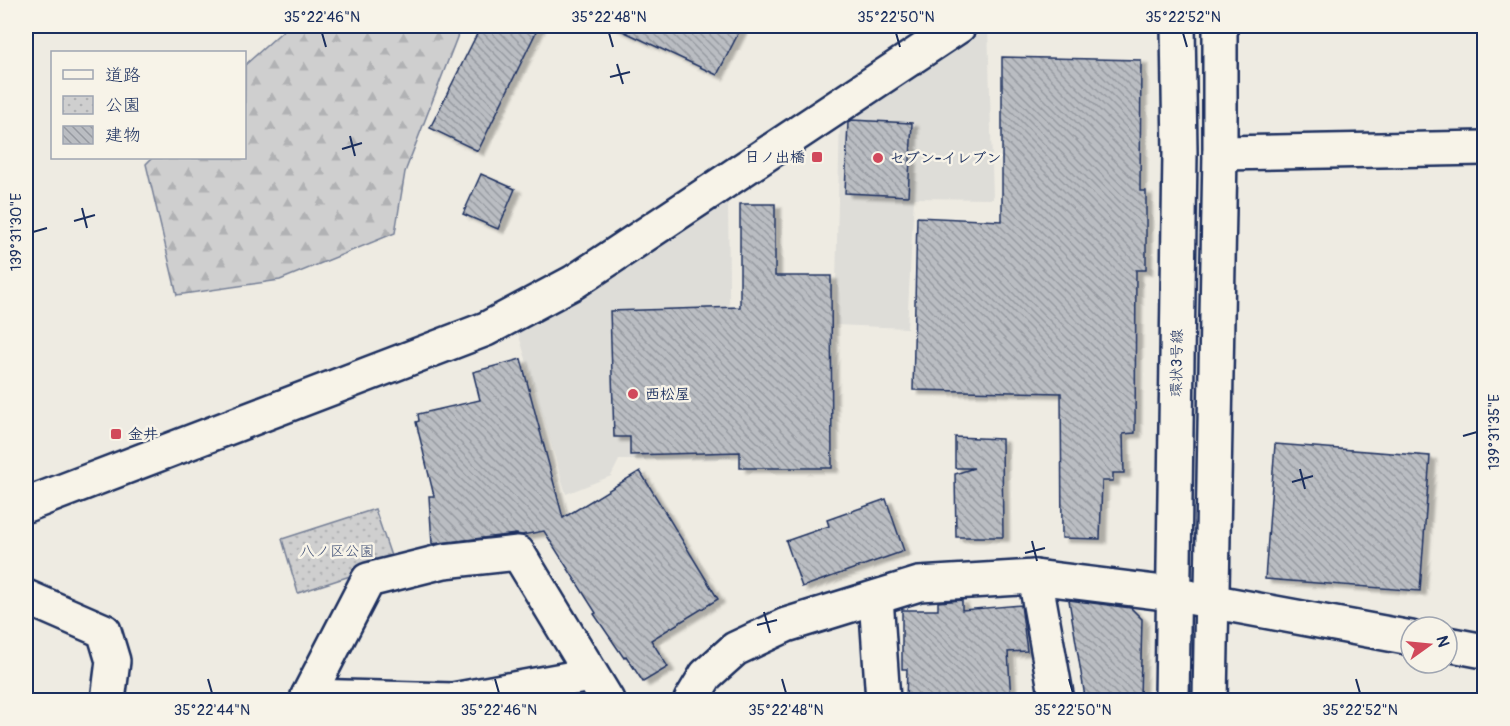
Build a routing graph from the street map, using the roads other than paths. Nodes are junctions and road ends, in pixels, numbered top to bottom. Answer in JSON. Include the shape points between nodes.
{"nodes":[{"id":1,"x":959,"y":26,"type":"edge"},
{"id":2,"x":1178,"y":26,"type":"edge"},
{"id":3,"x":1220,"y":26,"type":"edge"},
{"id":4,"x":1485,"y":148,"type":"edge"},
{"id":5,"x":1220,"y":153,"type":"junction"},
{"id":6,"x":26,"y":505,"type":"edge"},
{"id":7,"x":1035,"y":577,"type":"junction"},
{"id":8,"x":1172,"y":594,"type":"junction"},
{"id":9,"x":26,"y":597,"type":"edge"},
{"id":10,"x":876,"y":598,"type":"junction"},
{"id":11,"x":1211,"y":602,"type":"junction"},
{"id":12,"x":1399,"y":636,"type":"edge"},
{"id":13,"x":1459,"y":646,"type":"edge"},
{"id":14,"x":1485,"y":651,"type":"edge"},
{"id":15,"x":599,"y":688,"type":"edge"},
{"id":16,"x":308,"y":698,"type":"edge"},
{"id":17,"x":108,"y":700,"type":"edge"},
{"id":18,"x":692,"y":700,"type":"edge"},
{"id":19,"x":883,"y":700,"type":"edge"},
{"id":20,"x":1058,"y":700,"type":"edge"},
{"id":21,"x":1172,"y":700,"type":"edge"},
{"id":22,"x":1210,"y":700,"type":"edge"}],
"edges":[{"from":1,"to":6,"type":"street","via":[[574,282],[486,329]]},
{"from":2,"to":8,"type":"street","name":"環状3号線","via":[[1180,153]]},
{"from":3,"to":5,"type":"street"},
{"from":4,"to":5,"type":"street"},
{"from":5,"to":11,"type":"street"},
{"from":7,"to":8,"type":"street"},
{"from":7,"to":10,"type":"street","via":[[919,584]]},
{"from":7,"to":20,"type":"street"},
{"from":8,"to":11,"type":"street"},
{"from":8,"to":21,"type":"street","name":"環状3号線"},
{"from":9,"to":17,"type":"street","via":[[104,631],[113,661]]},
{"from":10,"to":18,"type":"street","via":[[786,625],[735,649],[706,675]]},
{"from":10,"to":19,"type":"street"},
{"from":11,"to":12,"type":"street"},
{"from":11,"to":22,"type":"street"},
{"from":13,"to":14,"type":"street"},
{"from":15,"to":16,"type":"street","via":[[453,700]]},
{"from":15,"to":16,"type":"street","via":[[518,554],[444,561],[368,580]]}]}
